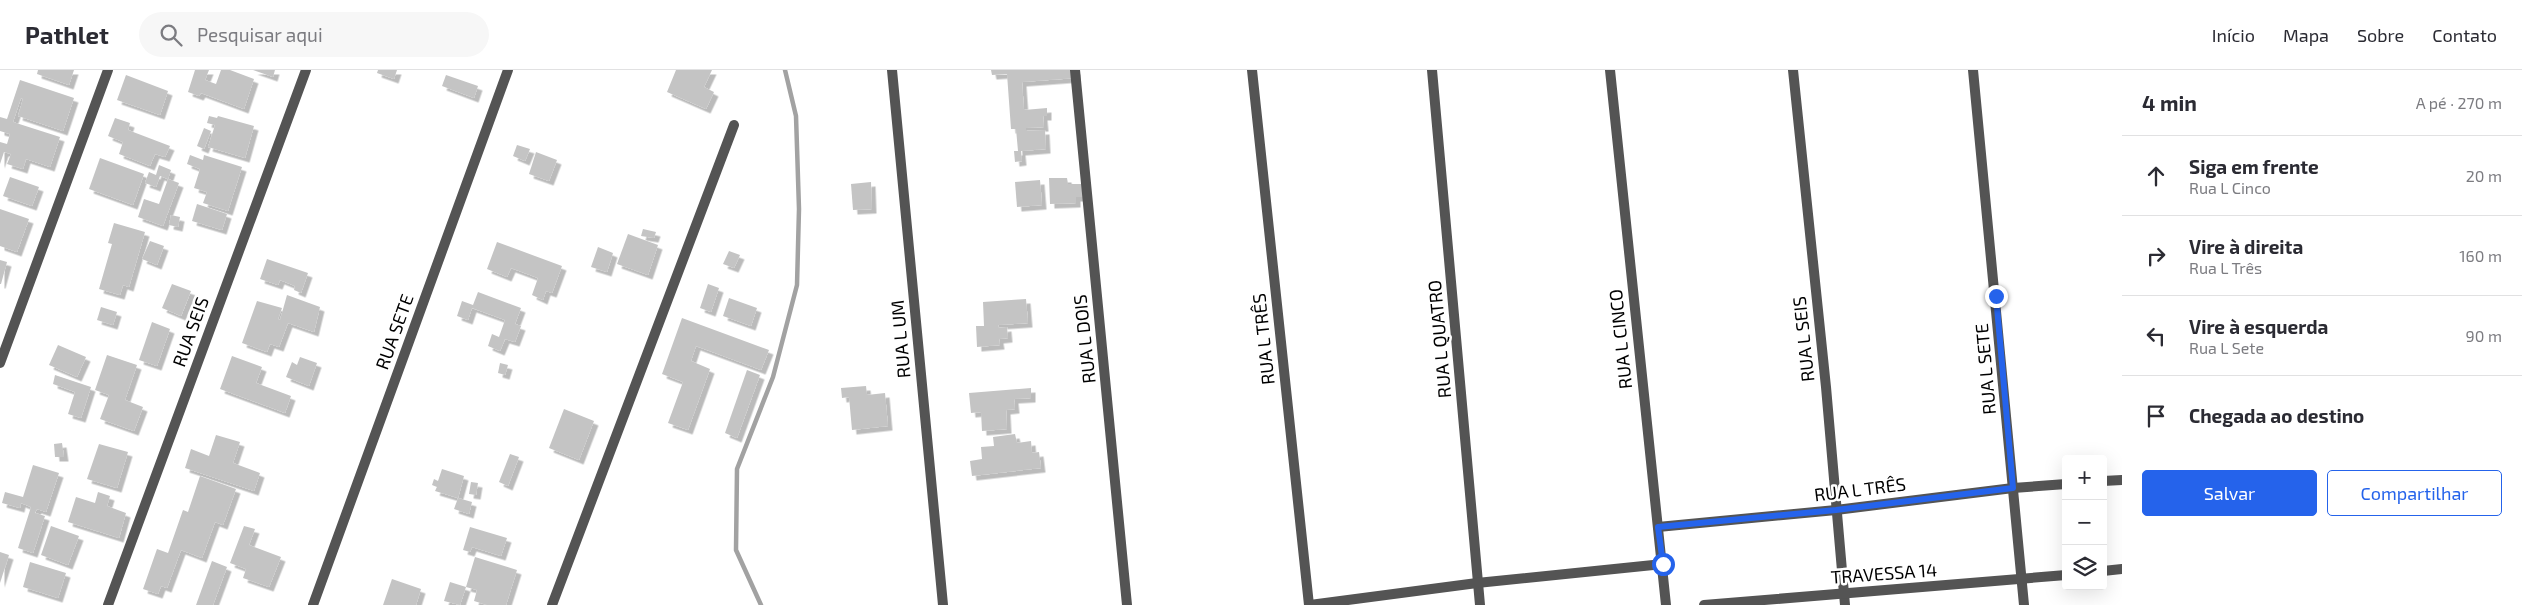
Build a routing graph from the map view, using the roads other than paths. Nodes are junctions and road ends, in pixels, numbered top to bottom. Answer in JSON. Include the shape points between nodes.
{"nodes":[{"id":1,"x":108,"y":70,"type":"edge"},
{"id":2,"x":306,"y":70,"type":"edge"},
{"id":3,"x":508,"y":70,"type":"edge"},
{"id":4,"x":892,"y":70,"type":"edge"},
{"id":5,"x":1075,"y":70,"type":"edge"},
{"id":6,"x":1252,"y":70,"type":"edge"},
{"id":7,"x":1432,"y":70,"type":"edge"},
{"id":8,"x":1610,"y":70,"type":"edge"},
{"id":9,"x":1793,"y":70,"type":"edge"},
{"id":10,"x":1973,"y":70,"type":"edge"},
{"id":11,"x":734,"y":125,"type":"dead end"},
{"id":12,"x":0,"y":363,"type":"edge"},
{"id":13,"x":2122,"y":480,"type":"edge"},
{"id":14,"x":2107,"y":481,"type":"edge"},
{"id":15,"x":2062,"y":484,"type":"edge"},
{"id":16,"x":2013,"y":488,"type":"junction"},
{"id":17,"x":1836,"y":510,"type":"junction"},
{"id":18,"x":1658,"y":527,"type":"junction"},
{"id":19,"x":1663,"y":564,"type":"junction"},
{"id":20,"x":2122,"y":569,"type":"edge"},
{"id":21,"x":2107,"y":571,"type":"edge"},
{"id":22,"x":2062,"y":575,"type":"edge"},
{"id":23,"x":2021,"y":580,"type":"junction"},
{"id":24,"x":1477,"y":583,"type":"junction"},
{"id":25,"x":1844,"y":592,"type":"junction"},
{"id":26,"x":108,"y":605,"type":"edge"},
{"id":27,"x":313,"y":605,"type":"edge"},
{"id":28,"x":552,"y":605,"type":"edge"},
{"id":29,"x":943,"y":605,"type":"edge"},
{"id":30,"x":1127,"y":605,"type":"edge"},
{"id":31,"x":1310,"y":605,"type":"edge"},
{"id":32,"x":1480,"y":605,"type":"edge"},
{"id":33,"x":1666,"y":605,"type":"edge"},
{"id":34,"x":1704,"y":605,"type":"edge"},
{"id":35,"x":1844,"y":605,"type":"edge"},
{"id":36,"x":2024,"y":605,"type":"edge"}],
"edges":[{"from":1,"to":12,"type":"street"},
{"from":2,"to":26,"type":"street","name":"RUA SEIS"},
{"from":3,"to":27,"type":"street","name":"RUA SETE"},
{"from":4,"to":29,"type":"street","name":"RUA L UM"},
{"from":5,"to":30,"type":"street","name":"RUA L DOIS"},
{"from":6,"to":31,"type":"street","name":"RUA L TRÊS"},
{"from":7,"to":24,"type":"street","name":"RUA L QUATRO"},
{"from":8,"to":18,"type":"street","name":"RUA L CINCO"},
{"from":9,"to":17,"type":"street","name":"RUA L SEIS"},
{"from":10,"to":16,"type":"street","name":"RUA L SETE"},
{"from":11,"to":28,"type":"street"},
{"from":13,"to":14,"type":"street"},
{"from":15,"to":16,"type":"street","name":"RUA L TRÊS"},
{"from":16,"to":17,"type":"street","name":"RUA L TRÊS"},
{"from":16,"to":23,"type":"street","name":"RUA L SETE"},
{"from":17,"to":18,"type":"street","name":"RUA L TRÊS"},
{"from":17,"to":25,"type":"street","name":"RUA L SEIS"},
{"from":18,"to":19,"type":"street","name":"RUA L CINCO"},
{"from":19,"to":24,"type":"street"},
{"from":19,"to":33,"type":"street","name":"RUA L CINCO"},
{"from":20,"to":21,"type":"street"},
{"from":22,"to":23,"type":"street","name":"TRAVESSA 14"},
{"from":23,"to":25,"type":"street","name":"TRAVESSA 14"},
{"from":23,"to":36,"type":"street","name":"RUA L SETE"},
{"from":24,"to":31,"type":"street"},
{"from":24,"to":32,"type":"street","name":"RUA L QUATRO"},
{"from":25,"to":34,"type":"street","name":"TRAVESSA 14"},
{"from":25,"to":35,"type":"street","name":"RUA L SEIS"}]}
